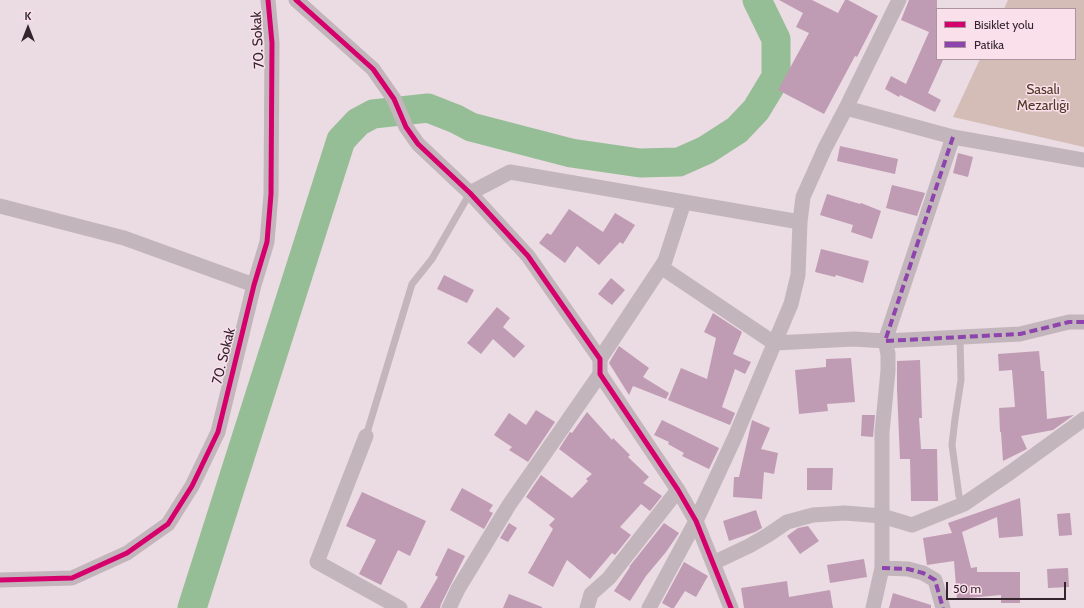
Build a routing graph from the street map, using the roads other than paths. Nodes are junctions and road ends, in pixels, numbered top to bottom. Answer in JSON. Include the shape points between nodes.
{"nodes":[{"id":1,"x":268,"y":0,"type":"edge"},
{"id":2,"x":296,"y":0,"type":"edge"},
{"id":3,"x":899,"y":0,"type":"edge"},
{"id":4,"x":846,"y":108,"type":"junction"},
{"id":5,"x":953,"y":137,"type":"junction"},
{"id":6,"x":1084,"y":160,"type":"edge"},
{"id":7,"x":470,"y":193,"type":"junction"},
{"id":8,"x":684,"y":202,"type":"junction"},
{"id":9,"x":0,"y":206,"type":"edge"},
{"id":10,"x":800,"y":222,"type":"junction"},
{"id":11,"x":660,"y":267,"type":"junction"},
{"id":12,"x":254,"y":285,"type":"junction"},
{"id":13,"x":1084,"y":322,"type":"edge"},
{"id":14,"x":960,"y":338,"type":"junction"},
{"id":15,"x":885,"y":341,"type":"junction"},
{"id":16,"x":774,"y":343,"type":"junction"},
{"id":17,"x":600,"y":367,"type":"junction"},
{"id":18,"x":1084,"y":419,"type":"edge"},
{"id":19,"x":366,"y":436,"type":"joint"},
{"id":20,"x":678,"y":490,"type":"junction"},
{"id":21,"x":964,"y":504,"type":"junction"},
{"id":22,"x":882,"y":516,"type":"junction"},
{"id":23,"x":696,"y":521,"type":"junction"},
{"id":24,"x":713,"y":563,"type":"junction"},
{"id":25,"x":882,"y":568,"type":"junction"},
{"id":26,"x":0,"y":580,"type":"edge"},
{"id":27,"x":400,"y":608,"type":"edge"},
{"id":28,"x":449,"y":608,"type":"edge"},
{"id":29,"x":588,"y":608,"type":"edge"},
{"id":30,"x":648,"y":608,"type":"edge"},
{"id":31,"x":730,"y":608,"type":"edge"},
{"id":32,"x":873,"y":608,"type":"edge"},
{"id":33,"x":943,"y":608,"type":"edge"}],
"edges":[{"from":1,"to":12,"type":"street","name":"70. Sokak","via":[[272,43],[271,194],[267,242]]},
{"from":2,"to":7,"type":"street","via":[[373,69],[394,99],[406,127],[418,144]]},
{"from":3,"to":4,"type":"street"},
{"from":4,"to":5,"type":"street"},
{"from":4,"to":10,"type":"street","via":[[803,197]]},
{"from":5,"to":6,"type":"street"},
{"from":5,"to":15,"type":"street"},
{"from":7,"to":8,"type":"street","via":[[510,172]]},
{"from":7,"to":17,"type":"street","via":[[528,256]]},
{"from":7,"to":19,"type":"lane","via":[[432,259],[412,284]]},
{"from":8,"to":10,"type":"street"},
{"from":8,"to":11,"type":"street","via":[[665,260]]},
{"from":9,"to":12,"type":"street","via":[[124,238]]},
{"from":10,"to":16,"type":"street","via":[[798,275],[791,304]]},
{"from":11,"to":16,"type":"street"},
{"from":11,"to":17,"type":"street"},
{"from":12,"to":26,"type":"street","name":"70. Sokak","via":[[218,432],[192,486],[168,524],[127,553],[72,578]]},
{"from":13,"to":14,"type":"street","via":[[1070,322],[1020,334]]},
{"from":14,"to":15,"type":"street"},
{"from":14,"to":21,"type":"lane","via":[[961,380],[952,445],[958,496]]},
{"from":15,"to":16,"type":"street","via":[[854,339]]},
{"from":15,"to":22,"type":"street","via":[[888,371],[882,432]]},
{"from":16,"to":23,"type":"street","via":[[735,437]]},
{"from":17,"to":20,"type":"street"},
{"from":17,"to":28,"type":"street","via":[[509,505],[458,588]]},
{"from":18,"to":21,"type":"street"},
{"from":19,"to":27,"type":"street","via":[[317,562]]},
{"from":20,"to":23,"type":"street"},
{"from":20,"to":29,"type":"street","via":[[609,578],[591,594]]},
{"from":21,"to":22,"type":"street","via":[[912,525]]},
{"from":22,"to":24,"type":"street","via":[[845,513],[813,515],[787,522],[749,546]]},
{"from":22,"to":25,"type":"street"},
{"from":23,"to":24,"type":"street"},
{"from":23,"to":30,"type":"street"},
{"from":24,"to":31,"type":"street"},
{"from":25,"to":32,"type":"street"},
{"from":25,"to":33,"type":"street","via":[[908,569],[935,580]]}]}
